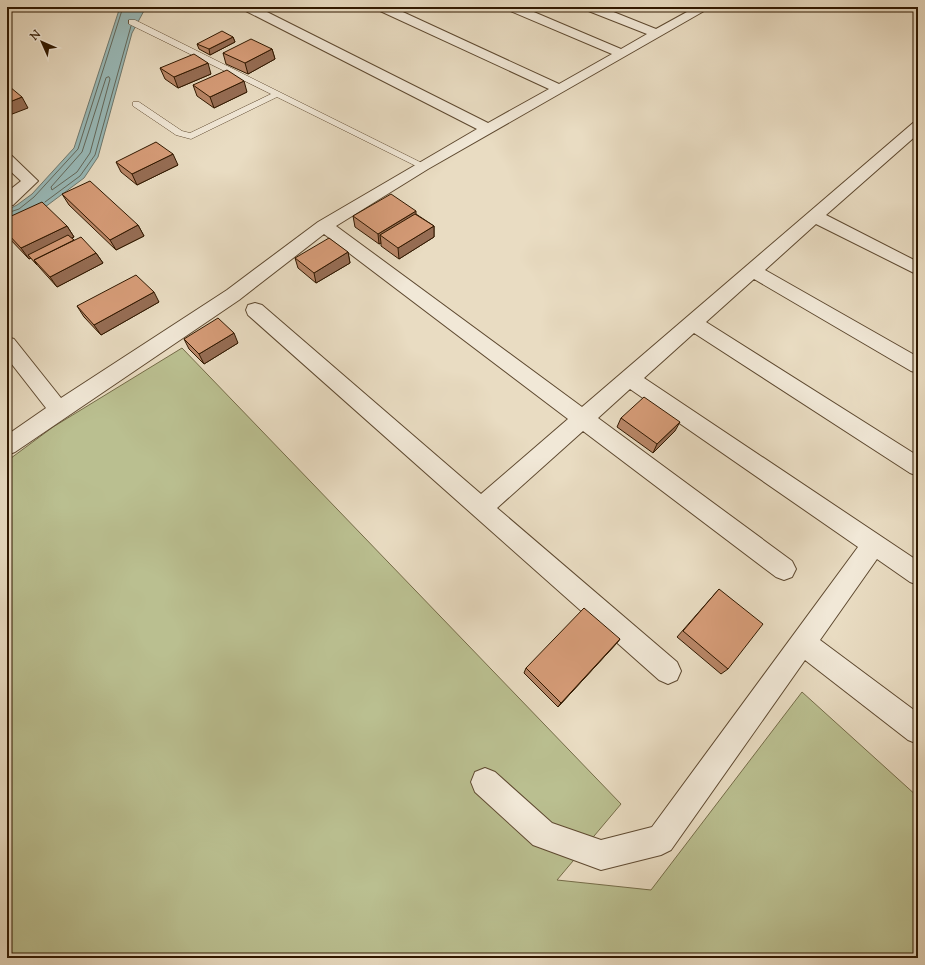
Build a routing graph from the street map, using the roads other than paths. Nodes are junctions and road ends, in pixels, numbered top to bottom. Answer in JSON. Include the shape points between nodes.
{"nodes":[{"id":1,"x":248,"y":7,"type":"edge"},
{"id":2,"x":382,"y":7,"type":"edge"},
{"id":3,"x":512,"y":7,"type":"edge"},
{"id":4,"x":590,"y":7,"type":"edge"},
{"id":5,"x":705,"y":7,"type":"edge"},
{"id":6,"x":132,"y":22,"type":"dead end"},
{"id":7,"x":657,"y":34,"type":"junction"},
{"id":8,"x":622,"y":54,"type":"junction"},
{"id":9,"x":559,"y":89,"type":"junction"},
{"id":10,"x":277,"y":94,"type":"junction"},
{"id":11,"x":136,"y":104,"type":"dead end"},
{"id":12,"x":918,"y":126,"type":"edge"},
{"id":13,"x":488,"y":129,"type":"junction"},
{"id":14,"x":7,"y":159,"type":"edge"},
{"id":15,"x":423,"y":166,"type":"junction"},
{"id":16,"x":7,"y":201,"type":"edge"},
{"id":17,"x":814,"y":216,"type":"junction"},
{"id":18,"x":324,"y":226,"type":"junction"},
{"id":19,"x":918,"y":269,"type":"edge"},
{"id":20,"x":752,"y":270,"type":"junction"},
{"id":21,"x":255,"y":310,"type":"dead end"},
{"id":22,"x":693,"y":323,"type":"junction"},
{"id":23,"x":7,"y":344,"type":"edge"},
{"id":24,"x":918,"y":366,"type":"edge"},
{"id":25,"x":629,"y":378,"type":"junction"},
{"id":26,"x":59,"y":410,"type":"junction"},
{"id":27,"x":583,"y":419,"type":"junction"},
{"id":28,"x":7,"y":446,"type":"edge"},
{"id":29,"x":918,"y":468,"type":"edge"},
{"id":30,"x":481,"y":508,"type":"junction"},
{"id":31,"x":874,"y":544,"type":"junction"},
{"id":32,"x":784,"y":569,"type":"dead end"},
{"id":33,"x":918,"y":574,"type":"edge"},
{"id":34,"x":803,"y":643,"type":"junction"},
{"id":35,"x":668,"y":671,"type":"dead end"},
{"id":36,"x":918,"y":730,"type":"edge"},
{"id":37,"x":485,"y":782,"type":"dead end"}],
"edges":[{"from":1,"to":13,"type":"street"},
{"from":2,"to":9,"type":"street"},
{"from":3,"to":8,"type":"street"},
{"from":4,"to":7,"type":"street"},
{"from":5,"to":7,"type":"street"},
{"from":6,"to":10,"type":"lane"},
{"from":7,"to":8,"type":"street"},
{"from":8,"to":9,"type":"street"},
{"from":9,"to":13,"type":"street"},
{"from":10,"to":11,"type":"lane","via":[[190,136],[179,133]]},
{"from":10,"to":15,"type":"lane"},
{"from":12,"to":17,"type":"street"},
{"from":13,"to":15,"type":"street"},
{"from":14,"to":16,"type":"street","via":[[30,181]]},
{"from":15,"to":18,"type":"street"},
{"from":17,"to":19,"type":"street"},
{"from":17,"to":20,"type":"street"},
{"from":18,"to":26,"type":"street","via":[[233,295]]},
{"from":18,"to":27,"type":"street"},
{"from":20,"to":22,"type":"street"},
{"from":20,"to":24,"type":"street"},
{"from":21,"to":30,"type":"street"},
{"from":22,"to":25,"type":"street"},
{"from":22,"to":29,"type":"street"},
{"from":23,"to":26,"type":"street"},
{"from":25,"to":27,"type":"street"},
{"from":25,"to":31,"type":"street"},
{"from":26,"to":28,"type":"street"},
{"from":27,"to":30,"type":"street"},
{"from":27,"to":32,"type":"street"},
{"from":30,"to":35,"type":"street"},
{"from":31,"to":33,"type":"street"},
{"from":31,"to":34,"type":"street"},
{"from":34,"to":36,"type":"street"},
{"from":34,"to":37,"type":"street","via":[[661,840],[601,855],[543,835]]}]}
